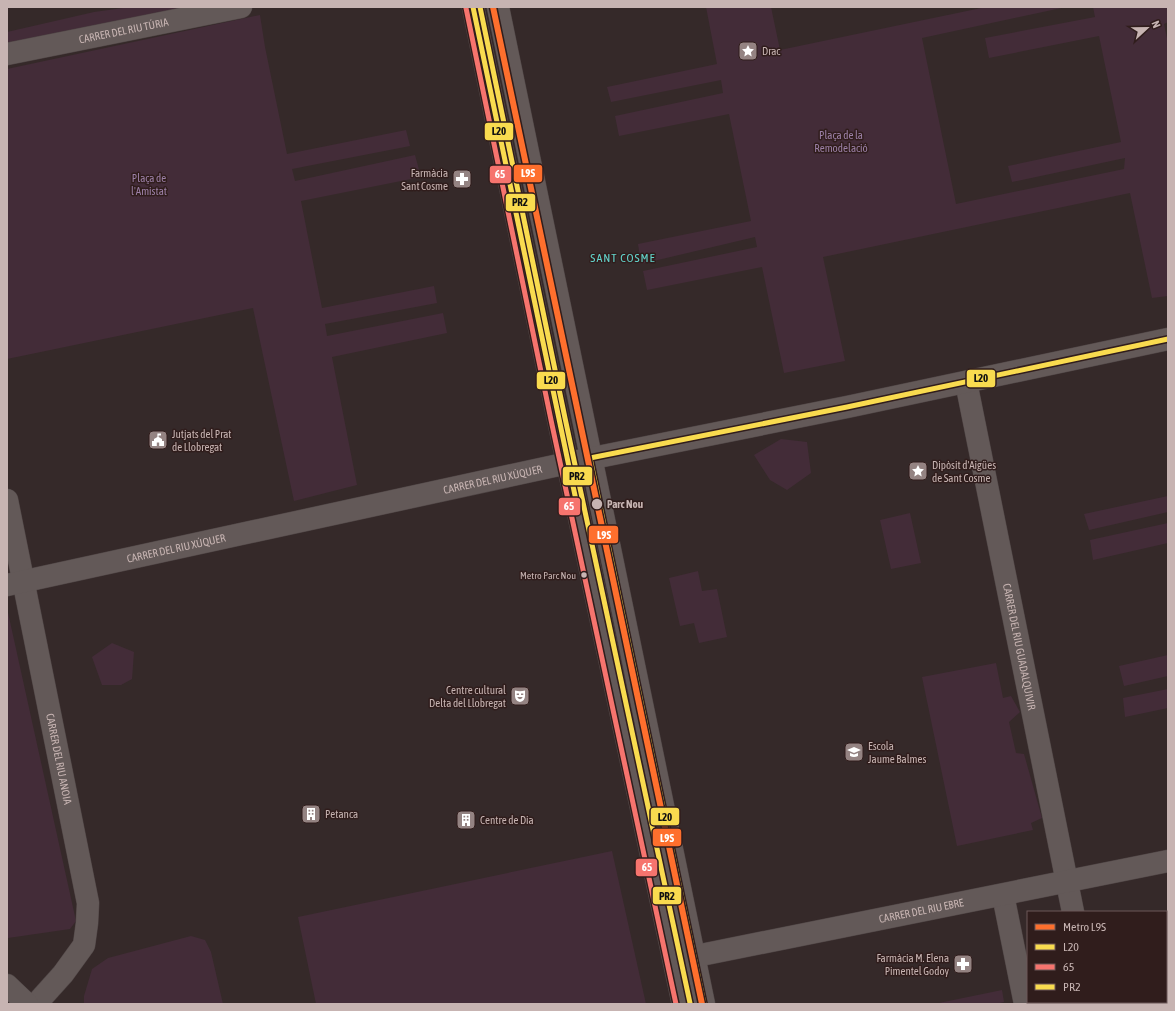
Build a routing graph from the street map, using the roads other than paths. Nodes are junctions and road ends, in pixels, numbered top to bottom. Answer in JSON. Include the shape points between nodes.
{"nodes":[{"id":1,"x":241,"y":7,"type":"edge"},
{"id":2,"x":473,"y":7,"type":"edge"},
{"id":3,"x":498,"y":7,"type":"edge"},
{"id":4,"x":7,"y":54,"type":"edge"},
{"id":5,"x":1168,"y":339,"type":"edge"},
{"id":6,"x":966,"y":382,"type":"junction"},
{"id":7,"x":590,"y":458,"type":"junction"},
{"id":8,"x":568,"y":462,"type":"junction"},
{"id":9,"x":7,"y":500,"type":"edge"},
{"id":10,"x":15,"y":583,"type":"edge"},
{"id":11,"x":1168,"y":861,"type":"edge"},
{"id":12,"x":1067,"y":882,"type":"junction"},
{"id":13,"x":1003,"y":895,"type":"junction"},
{"id":14,"x":1073,"y":911,"type":"edge"},
{"id":15,"x":684,"y":958,"type":"junction"},
{"id":16,"x":7,"y":985,"type":"edge"},
{"id":17,"x":27,"y":1004,"type":"edge"},
{"id":18,"x":36,"y":1004,"type":"edge"},
{"id":19,"x":683,"y":1004,"type":"edge"},
{"id":20,"x":704,"y":1004,"type":"edge"},
{"id":21,"x":1025,"y":1004,"type":"edge"}],
"edges":[{"from":1,"to":4,"type":"street","name":"CARRER DEL RIU TÚRIA"},
{"from":2,"to":8,"type":"street"},
{"from":3,"to":7,"type":"street"},
{"from":5,"to":6,"type":"street","name":"CARRER DEL RIU XÚQUER"},
{"from":6,"to":7,"type":"street","name":"CARRER DEL RIU XÚQUER"},
{"from":6,"to":12,"type":"street","name":"CARRER DEL RIU GUADALQUIVIR"},
{"from":7,"to":8,"type":"street","name":"CARRER DEL RIU XÚQUER"},
{"from":7,"to":15,"type":"street"},
{"from":8,"to":10,"type":"street","name":"CARRER DEL RIU XÚQUER"},
{"from":8,"to":15,"type":"street"},
{"from":9,"to":10,"type":"street","name":"CARRER DEL RIU ANOIA"},
{"from":10,"to":18,"type":"street","name":"CARRER DEL RIU ANOIA","via":[[88,903],[84,945],[63,974]]},
{"from":11,"to":12,"type":"street","name":"CARRER DEL RIU EBRE"},
{"from":12,"to":13,"type":"street","name":"CARRER DEL RIU EBRE"},
{"from":12,"to":14,"type":"street","name":"CARRER DEL RIU GUADALQUIVIR"},
{"from":13,"to":15,"type":"street","name":"CARRER DEL RIU EBRE"},
{"from":13,"to":21,"type":"street"},
{"from":15,"to":19,"type":"street"},
{"from":15,"to":20,"type":"street"},
{"from":16,"to":17,"type":"street"}]}
